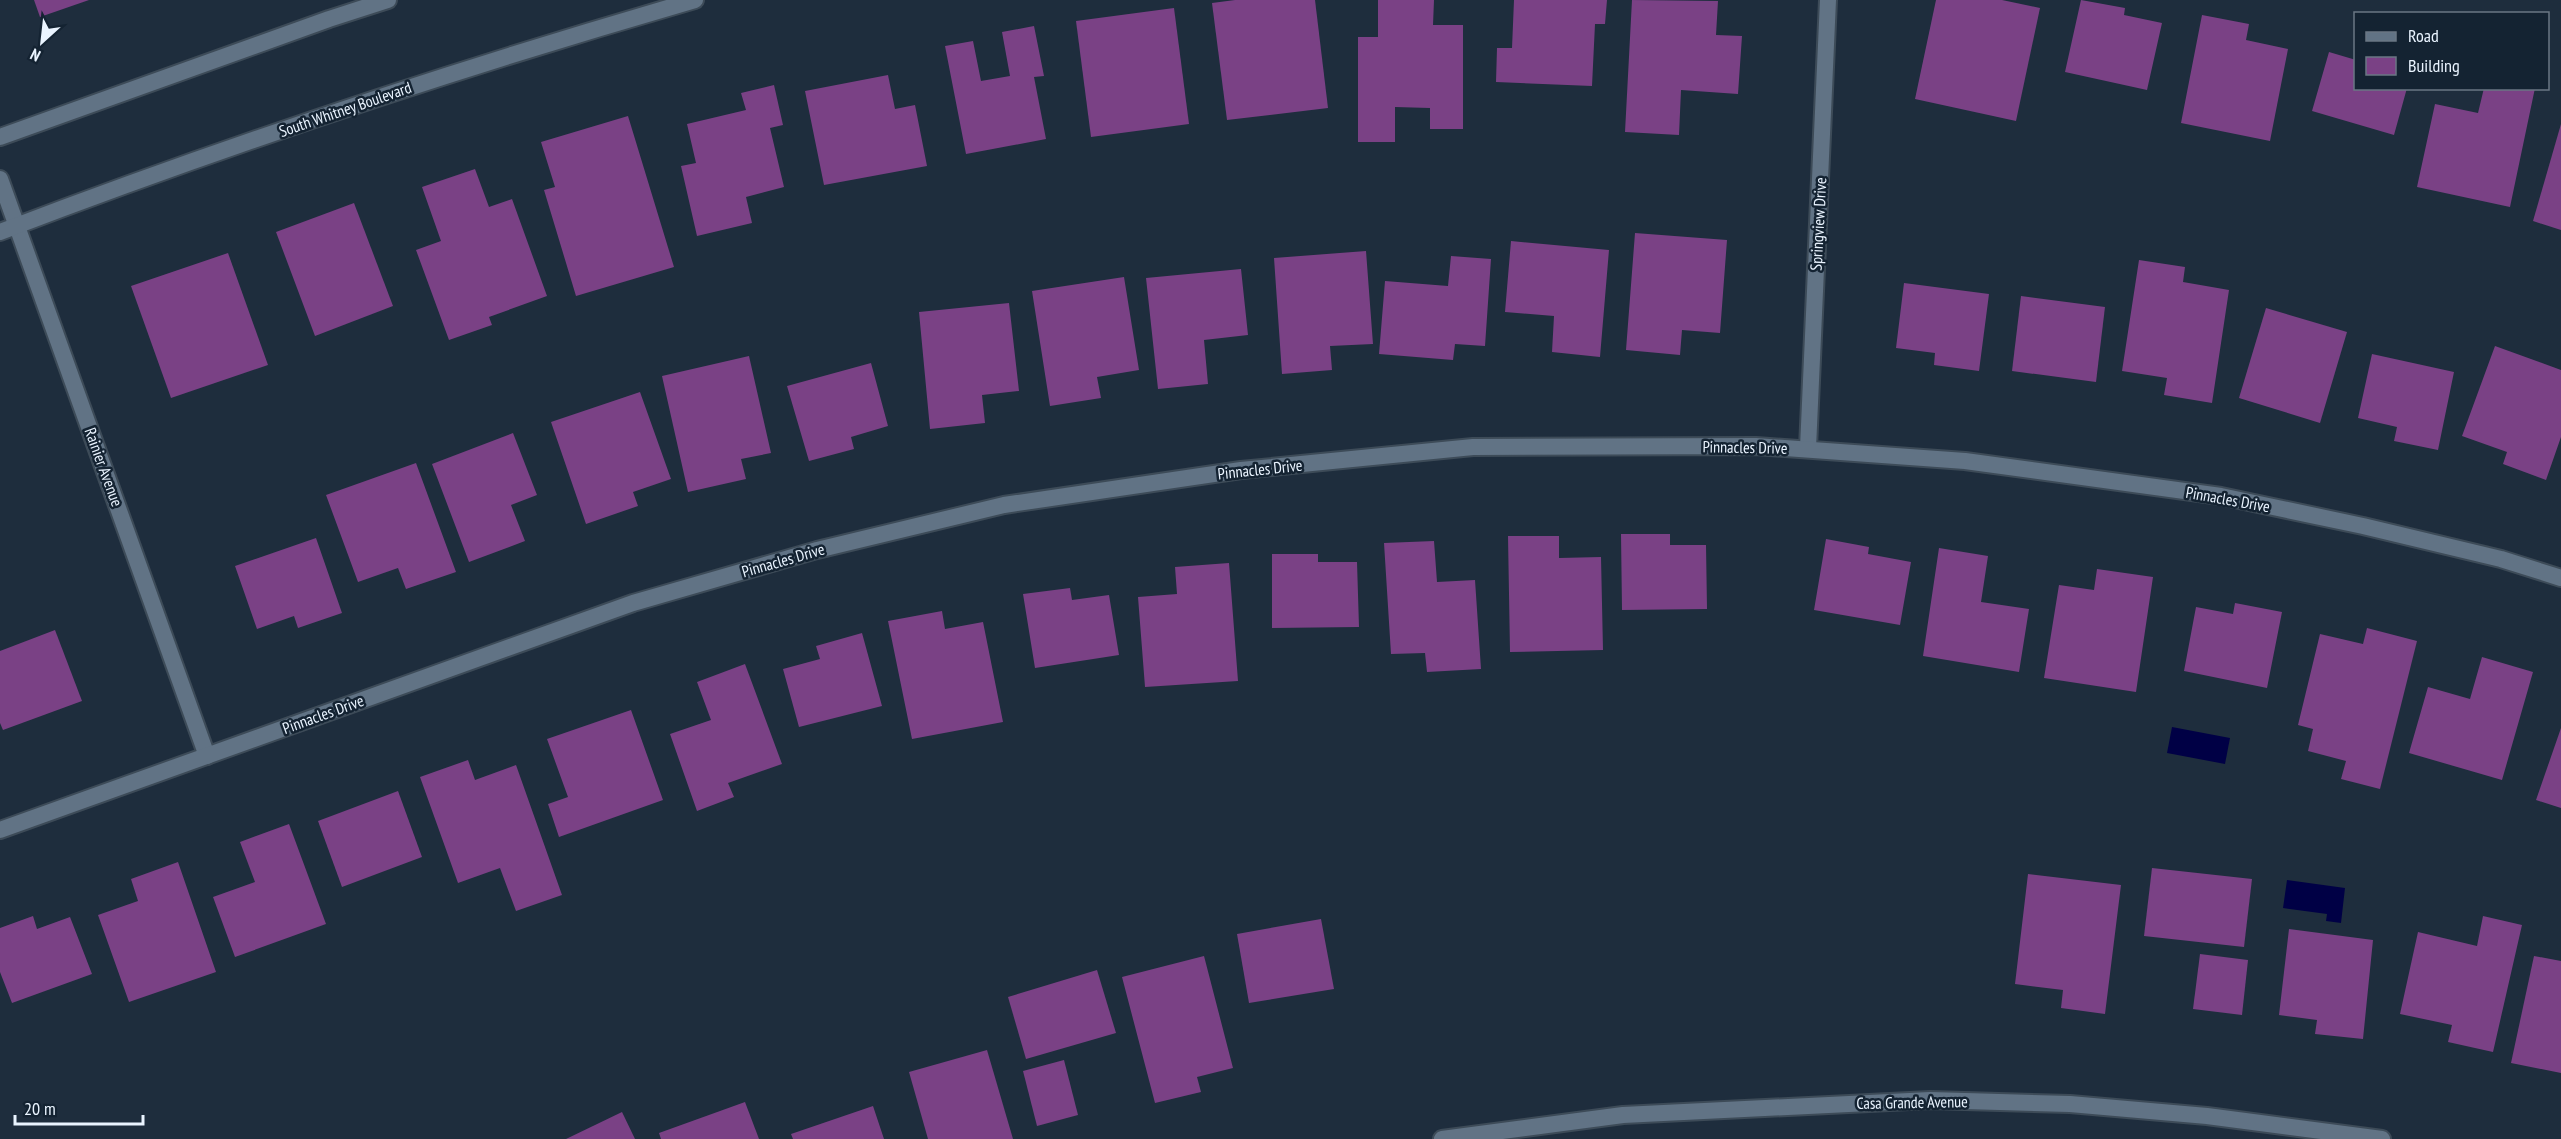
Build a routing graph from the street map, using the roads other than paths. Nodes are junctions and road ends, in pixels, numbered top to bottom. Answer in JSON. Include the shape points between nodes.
{"nodes":[{"id":1,"x":388,"y":0,"type":"edge"},
{"id":2,"x":694,"y":0,"type":"edge"},
{"id":3,"x":1828,"y":0,"type":"edge"},
{"id":4,"x":0,"y":137,"type":"edge"},
{"id":5,"x":0,"y":179,"type":"edge"},
{"id":6,"x":17,"y":226,"type":"junction"},
{"id":7,"x":0,"y":232,"type":"edge"},
{"id":8,"x":1808,"y":448,"type":"junction"},
{"id":9,"x":2561,"y":578,"type":"edge"},
{"id":10,"x":207,"y":756,"type":"junction"},
{"id":11,"x":0,"y":830,"type":"edge"},
{"id":12,"x":2344,"y":1136,"type":"edge"},
{"id":13,"x":1442,"y":1139,"type":"edge"},
{"id":14,"x":2382,"y":1139,"type":"edge"}],
"edges":[{"from":1,"to":4,"type":"street"},
{"from":2,"to":6,"type":"street","name":"South Whitney Boulevard","via":[[361,102]]},
{"from":3,"to":8,"type":"street","name":"Springview Drive"},
{"from":5,"to":6,"type":"street","name":"Rainier Avenue"},
{"from":6,"to":7,"type":"street","name":"South Whitney Boulevard"},
{"from":6,"to":10,"type":"street","name":"Rainier Avenue"},
{"from":8,"to":9,"type":"street","name":"Pinnacles Drive","via":[[1965,461],[2221,496],[2363,525]]},
{"from":8,"to":10,"type":"street","name":"Pinnacles Drive","via":[[1473,447],[1241,470],[1004,505],[817,550],[633,603]]},
{"from":10,"to":11,"type":"street","name":"Pinnacles Drive"},
{"from":12,"to":13,"type":"street","name":"Casa Grande Avenue","via":[[2207,1116],[2070,1104],[1930,1100],[1623,1114]]},
{"from":12,"to":14,"type":"street","name":"Casa Grande Avenue"}]}
